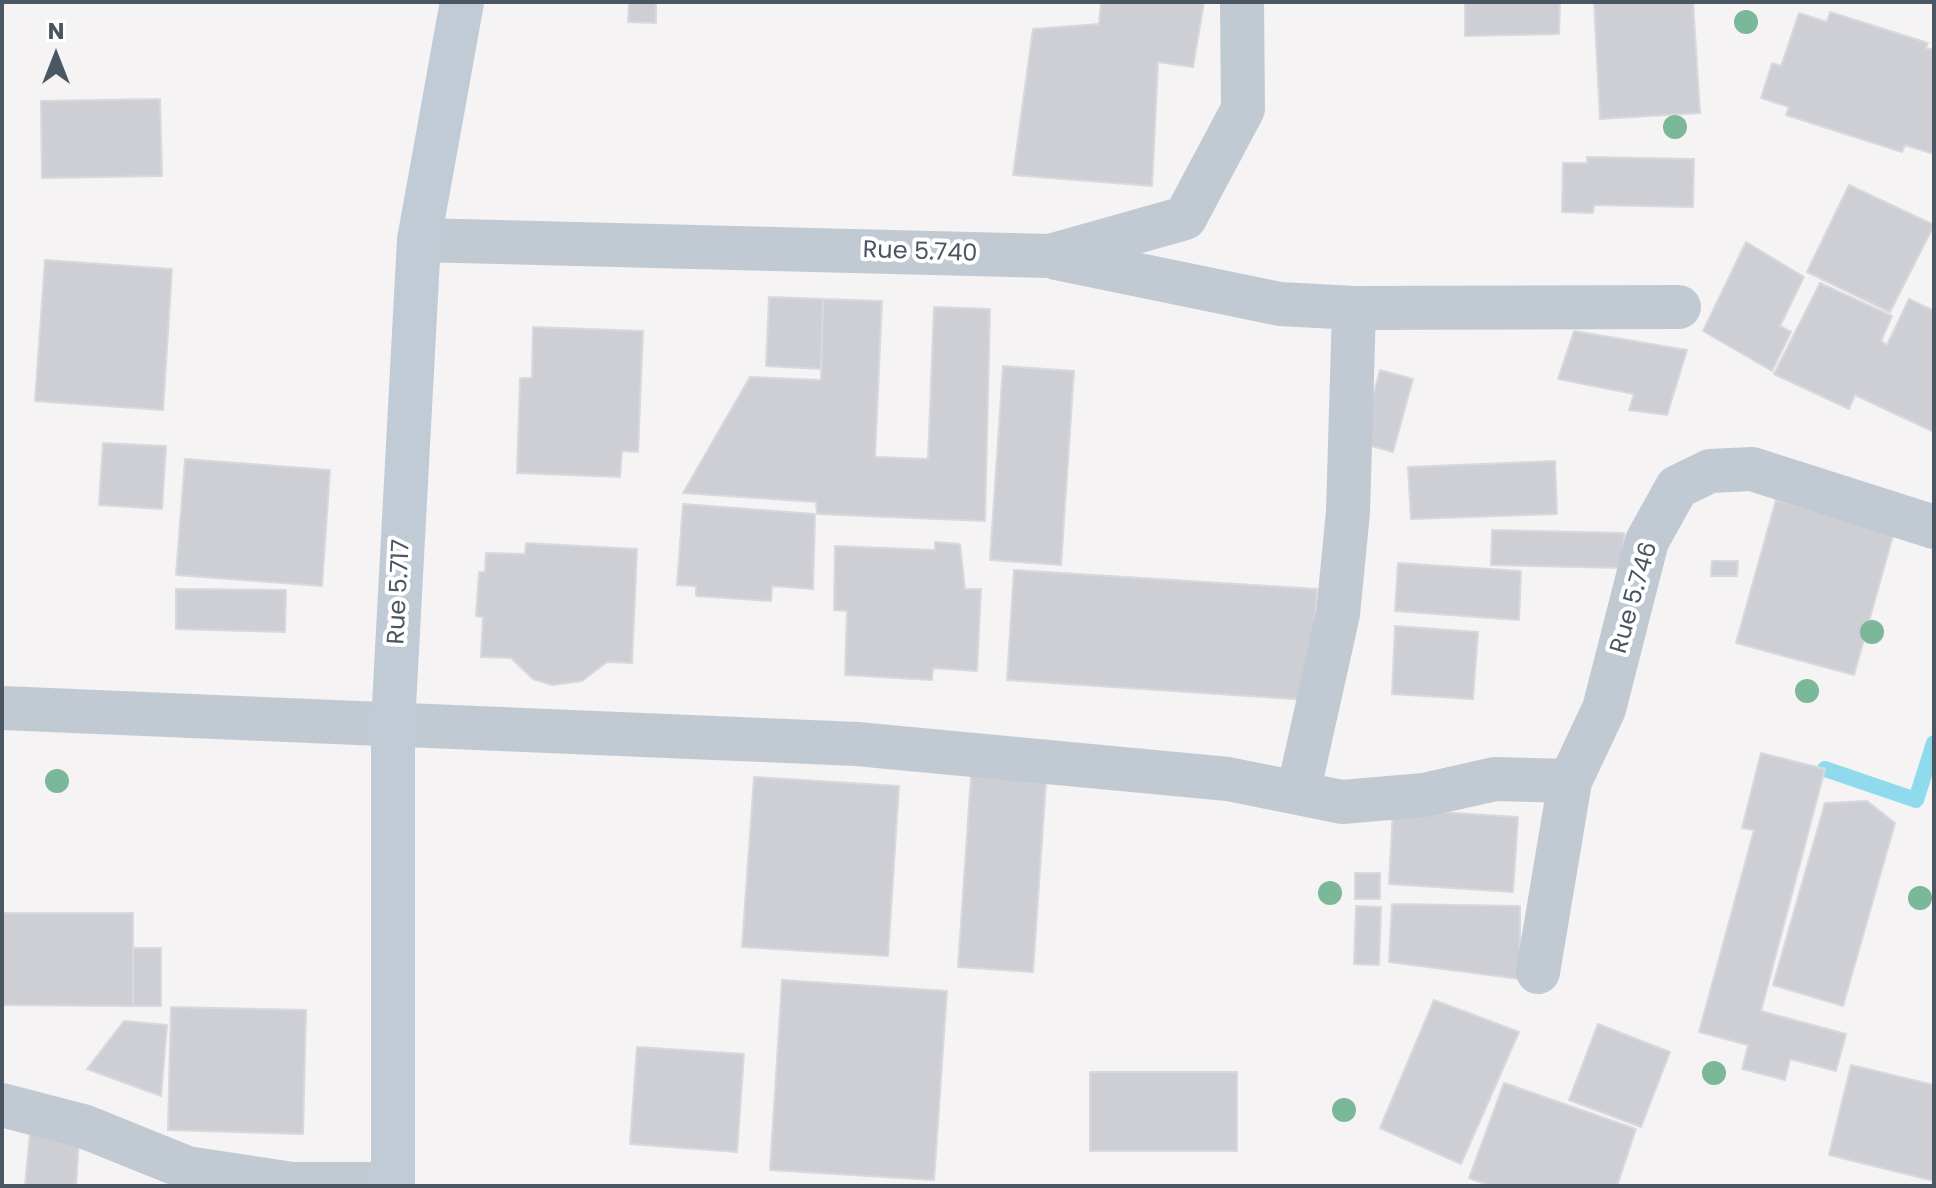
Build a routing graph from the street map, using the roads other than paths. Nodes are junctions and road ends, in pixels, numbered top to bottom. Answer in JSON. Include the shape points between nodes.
{"nodes":[{"id":1,"x":462,"y":2,"type":"edge"},
{"id":2,"x":1242,"y":2,"type":"edge"},
{"id":3,"x":419,"y":240,"type":"junction"},
{"id":4,"x":1050,"y":256,"type":"junction"},
{"id":5,"x":1679,"y":307,"type":"dead end"},
{"id":6,"x":1354,"y":308,"type":"junction"},
{"id":7,"x":1934,"y":527,"type":"edge"},
{"id":8,"x":2,"y":708,"type":"edge"},
{"id":9,"x":393,"y":724,"type":"junction"},
{"id":10,"x":1570,"y":781,"type":"junction"},
{"id":11,"x":1298,"y":793,"type":"junction"},
{"id":12,"x":1538,"y":972,"type":"dead end"},
{"id":13,"x":2,"y":1105,"type":"edge"},
{"id":14,"x":393,"y":1185,"type":"edge"}],
"edges":[{"from":1,"to":3,"type":"street","name":"Rue 5.717"},
{"from":2,"to":4,"type":"street","name":"Rue 5.740","via":[[1243,109],[1185,218]]},
{"from":3,"to":4,"type":"street","name":"Rue 5.740"},
{"from":3,"to":9,"type":"street","name":"Rue 5.717"},
{"from":4,"to":6,"type":"street","via":[[1280,304]]},
{"from":5,"to":6,"type":"street"},
{"from":6,"to":11,"type":"street","via":[[1348,512],[1338,614]]},
{"from":7,"to":10,"type":"street","name":"Rue 5.746","via":[[1752,469],[1710,471],[1677,487],[1647,541],[1604,709]]},
{"from":8,"to":9,"type":"street"},
{"from":9,"to":11,"type":"street","via":[[857,744],[1228,779]]},
{"from":9,"to":14,"type":"street","name":"Rue 5.717"},
{"from":10,"to":11,"type":"street","via":[[1495,779],[1424,795],[1342,802]]},
{"from":10,"to":12,"type":"street","name":"Rue 5.746"},
{"from":13,"to":14,"type":"street","via":[[83,1126],[187,1168],[292,1184]]}]}
